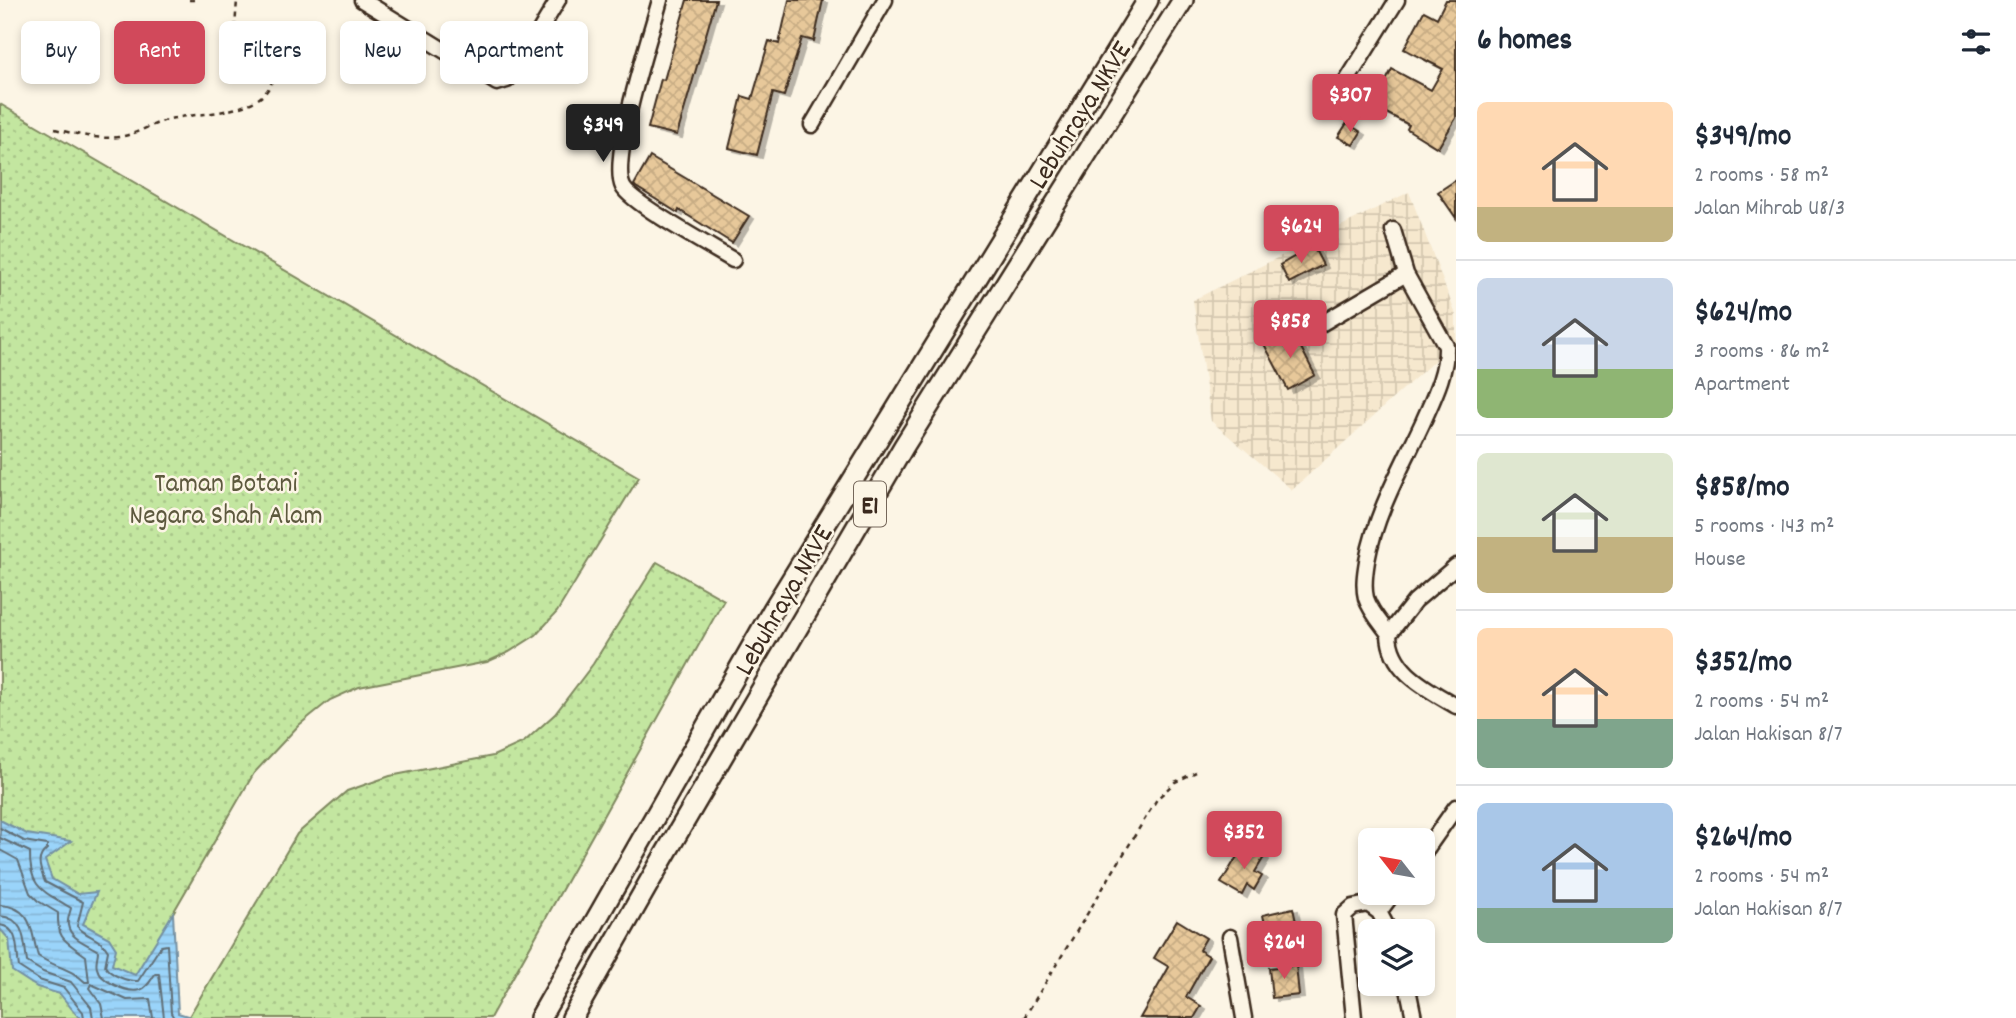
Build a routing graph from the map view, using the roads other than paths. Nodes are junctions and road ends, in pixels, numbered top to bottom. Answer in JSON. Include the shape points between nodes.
{"nodes":[{"id":1,"x":362,"y":0,"type":"edge"},
{"id":2,"x":558,"y":0,"type":"edge"},
{"id":3,"x":660,"y":0,"type":"edge"},
{"id":4,"x":885,"y":0,"type":"edge"},
{"id":5,"x":1148,"y":0,"type":"edge"},
{"id":6,"x":1183,"y":0,"type":"edge"},
{"id":7,"x":1397,"y":0,"type":"edge"},
{"id":8,"x":1338,"y":95,"type":"dead end"},
{"id":9,"x":812,"y":125,"type":"dead end"},
{"id":10,"x":1393,"y":230,"type":"dead end"},
{"id":11,"x":733,"y":260,"type":"dead end"},
{"id":12,"x":1406,"y":274,"type":"junction"},
{"id":13,"x":1314,"y":328,"type":"dead end"},
{"id":14,"x":1456,"y":566,"type":"edge"},
{"id":15,"x":1389,"y":634,"type":"junction"},
{"id":16,"x":1456,"y":706,"type":"edge"},
{"id":17,"x":1456,"y":807,"type":"edge"},
{"id":18,"x":1435,"y":837,"type":"edge"},
{"id":19,"x":1384,"y":905,"type":"edge"},
{"id":20,"x":1379,"y":912,"type":"junction"},
{"id":21,"x":1383,"y":919,"type":"edge"},
{"id":22,"x":1230,"y":937,"type":"dead end"},
{"id":23,"x":1409,"y":996,"type":"edge"},
{"id":24,"x":540,"y":1018,"type":"edge"},
{"id":25,"x":572,"y":1018,"type":"edge"},
{"id":26,"x":1244,"y":1018,"type":"edge"},
{"id":27,"x":1354,"y":1018,"type":"edge"},
{"id":28,"x":1414,"y":1018,"type":"edge"}],
"edges":[{"from":1,"to":2,"type":"street","via":[[497,83],[515,72]]},
{"from":3,"to":11,"type":"street","via":[[627,119],[620,168],[623,187],[639,203]]},
{"from":4,"to":9,"type":"street"},
{"from":5,"to":24,"type":"highway","name":"Lebuhraya NKVE","number":"E1","via":[[774,608]]},
{"from":6,"to":25,"type":"highway","name":"Lebuhraya NKVE","number":"E1","via":[[904,446]]},
{"from":7,"to":8,"type":"street"},
{"from":10,"to":12,"type":"street"},
{"from":12,"to":13,"type":"street"},
{"from":12,"to":15,"type":"street","via":[[1447,354],[1432,402],[1371,538],[1366,600]]},
{"from":14,"to":15,"type":"street","via":[[1415,601]]},
{"from":15,"to":16,"type":"street","via":[[1399,665]]},
{"from":17,"to":18,"type":"street"},
{"from":19,"to":20,"type":"street"},
{"from":20,"to":21,"type":"street"},
{"from":20,"to":27,"type":"street","via":[[1368,904],[1353,906],[1344,915]]},
{"from":22,"to":26,"type":"street"},
{"from":23,"to":28,"type":"street"}]}
